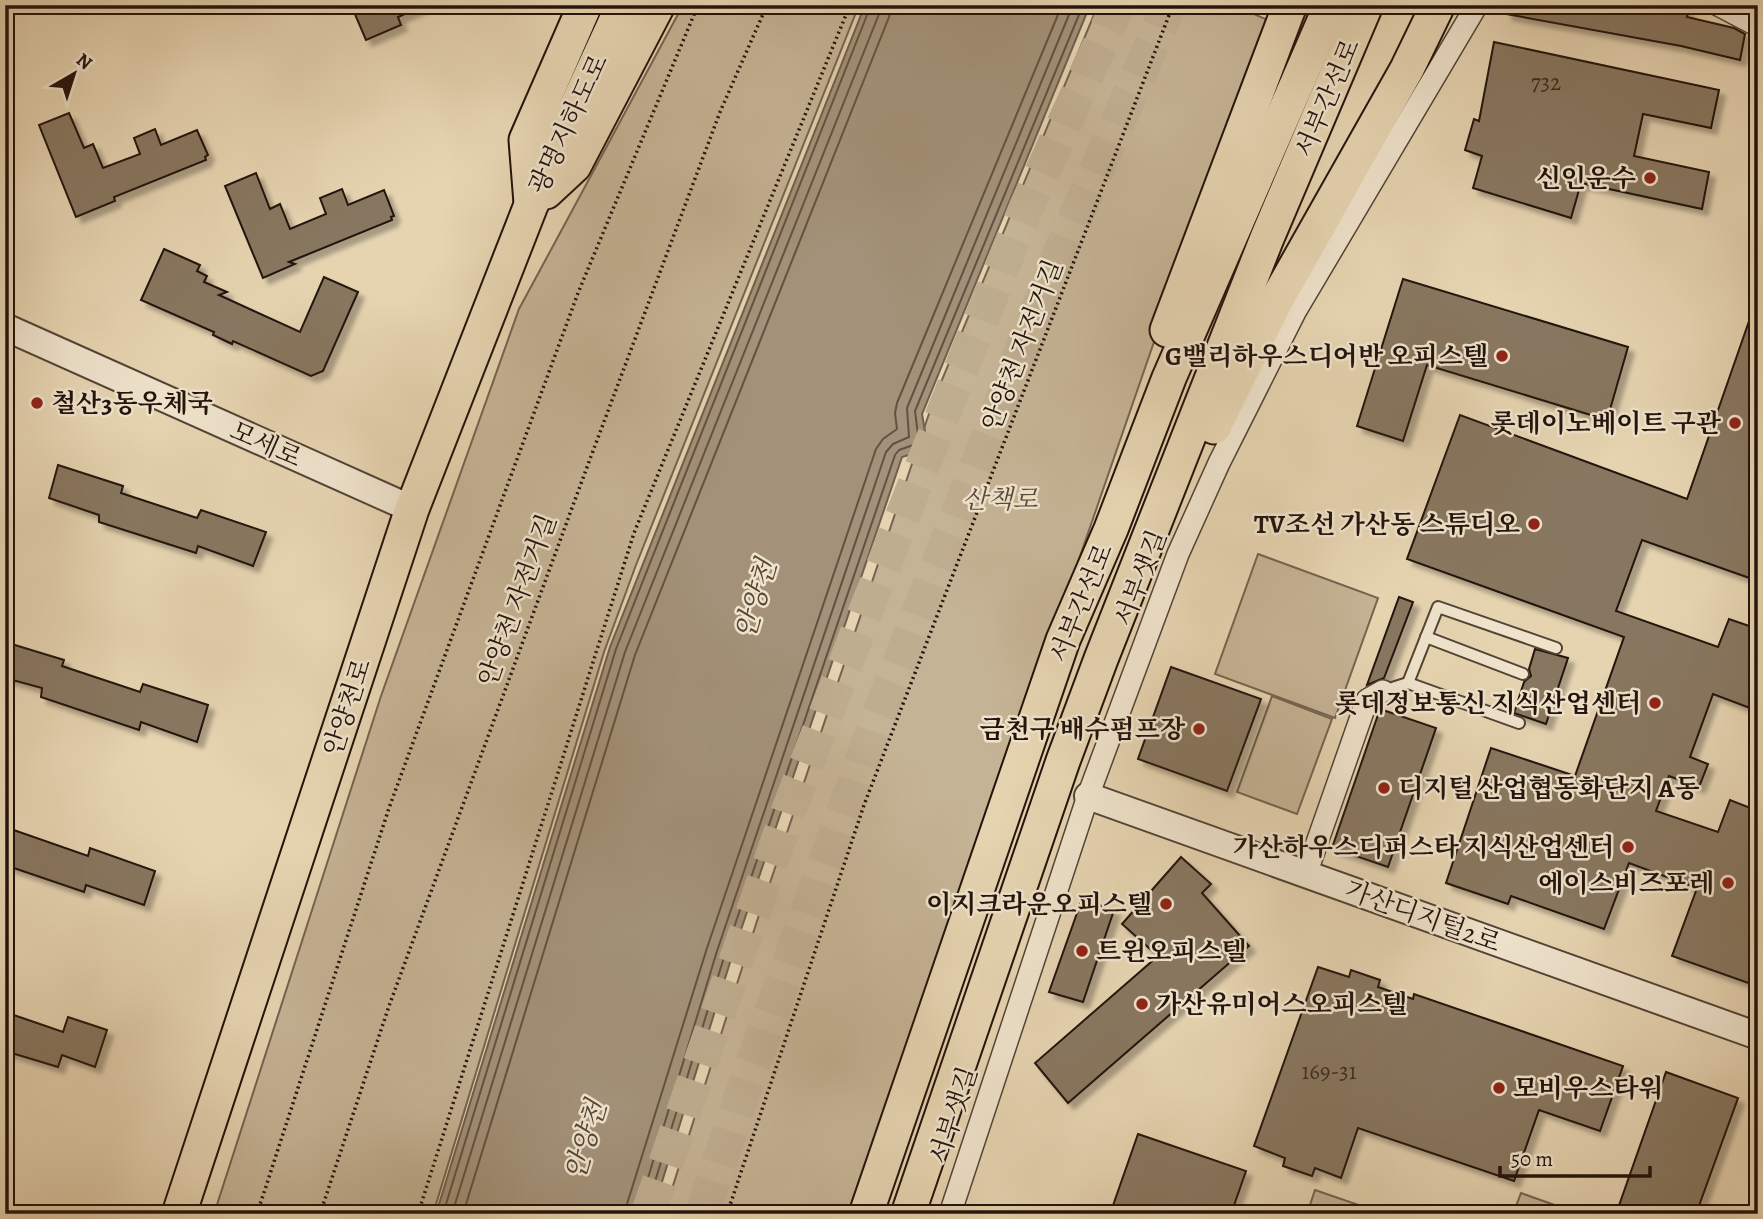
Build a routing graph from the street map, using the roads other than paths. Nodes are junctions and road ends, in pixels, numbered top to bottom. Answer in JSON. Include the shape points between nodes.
{"nodes":[{"id":1,"x":584,"y":5,"type":"edge"},
{"id":2,"x":623,"y":5,"type":"edge"},
{"id":3,"x":658,"y":5,"type":"edge"},
{"id":4,"x":1290,"y":5,"type":"edge"},
{"id":5,"x":1331,"y":5,"type":"edge"},
{"id":6,"x":1366,"y":5,"type":"edge"},
{"id":7,"x":1438,"y":5,"type":"edge"},
{"id":8,"x":1477,"y":5,"type":"edge"},
{"id":9,"x":1718,"y":5,"type":"edge"},
{"id":10,"x":1758,"y":26,"type":"edge"},
{"id":11,"x":531,"y":205,"type":"junction"},
{"id":12,"x":5,"y":327,"type":"edge"},
{"id":13,"x":412,"y":509,"type":"junction"},
{"id":14,"x":1426,"y":638,"type":"junction"},
{"id":15,"x":1063,"y":640,"type":"junction"},
{"id":16,"x":1556,"y":648,"type":"dead end"},
{"id":17,"x":1101,"y":659,"type":"junction"},
{"id":18,"x":1523,"y":674,"type":"dead end"},
{"id":19,"x":1408,"y":683,"type":"junction"},
{"id":20,"x":1383,"y":691,"type":"joint"},
{"id":21,"x":1519,"y":723,"type":"dead end"},
{"id":22,"x":1088,"y":796,"type":"junction"},
{"id":23,"x":1306,"y":874,"type":"junction"},
{"id":24,"x":1758,"y":1036,"type":"edge"},
{"id":25,"x":179,"y":1214,"type":"edge"},
{"id":26,"x":866,"y":1214,"type":"edge"},
{"id":27,"x":908,"y":1214,"type":"edge"},
{"id":28,"x":950,"y":1214,"type":"edge"}],
"edges":[{"from":1,"to":11,"type":"main road","via":[[526,140]]},
{"from":2,"to":11,"type":"main road","name":"광명지하도로"},
{"from":3,"to":11,"type":"main road","via":[[574,166]]},
{"from":4,"to":15,"type":"main road","via":[[1140,402]]},
{"from":5,"to":15,"type":"main road","name":"서부간선로","via":[[1168,378]]},
{"from":6,"to":17,"type":"main road","name":"서부간선로","via":[[1267,239]]},
{"from":7,"to":17,"type":"main road","via":[[1276,301]]},
{"from":8,"to":22,"type":"street","name":"서부샛길","via":[[1261,377],[1178,554]]},
{"from":9,"to":10,"type":"street"},
{"from":11,"to":13,"type":"main road","name":"안양천로"},
{"from":12,"to":13,"type":"street","name":"모세로"},
{"from":13,"to":25,"type":"main road","name":"안양천로"},
{"from":14,"to":16,"type":"lane","via":[[1438,607]]},
{"from":14,"to":18,"type":"lane"},
{"from":14,"to":19,"type":"lane"},
{"from":15,"to":26,"type":"main road","name":"서부간선로"},
{"from":17,"to":27,"type":"main road","name":"서부간선로"},
{"from":19,"to":20,"type":"lane"},
{"from":19,"to":21,"type":"lane"},
{"from":20,"to":23,"type":"street","via":[[1367,700]]},
{"from":22,"to":23,"type":"street","name":"가산디지털2로"},
{"from":22,"to":28,"type":"street","name":"서부샛길"},
{"from":23,"to":24,"type":"street","name":"가산디지털2로"}]}
